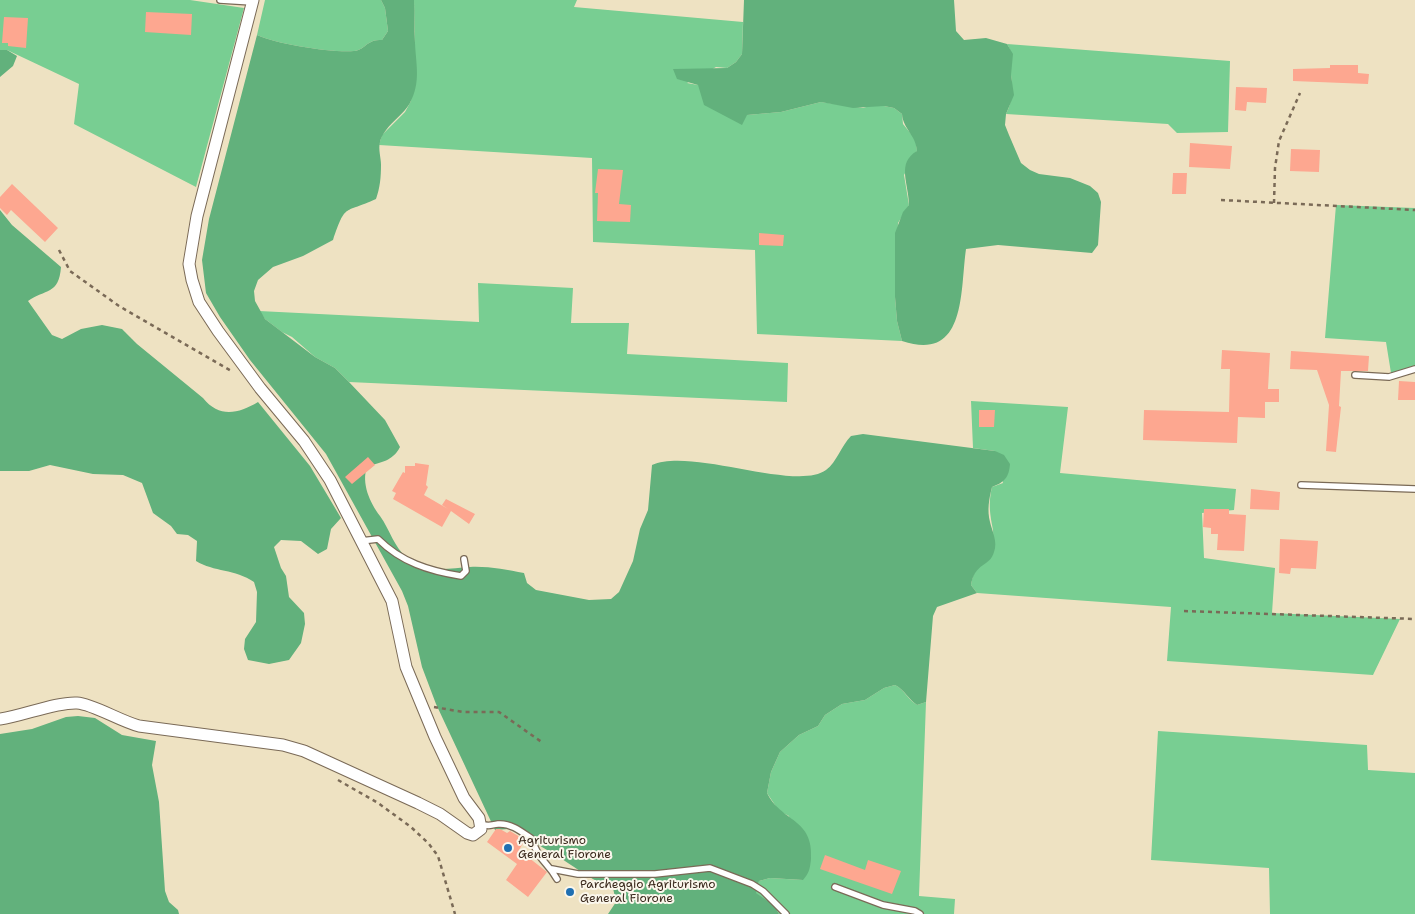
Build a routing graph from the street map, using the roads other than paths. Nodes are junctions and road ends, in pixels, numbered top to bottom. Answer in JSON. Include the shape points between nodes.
{"nodes":[{"id":1,"x":220,"y":0,"type":"edge"},
{"id":2,"x":252,"y":1,"type":"edge"},
{"id":3,"x":1415,"y":369,"type":"edge"},
{"id":4,"x":1355,"y":375,"type":"dead end"},
{"id":5,"x":1301,"y":485,"type":"dead end"},
{"id":6,"x":1415,"y":489,"type":"edge"},
{"id":7,"x":361,"y":541,"type":"junction"},
{"id":8,"x":464,"y":559,"type":"dead end"},
{"id":9,"x":0,"y":719,"type":"edge"},
{"id":10,"x":481,"y":824,"type":"junction"},
{"id":11,"x":552,"y":869,"type":"junction"},
{"id":12,"x":557,"y":879,"type":"dead end"},
{"id":13,"x":835,"y":887,"type":"dead end"},
{"id":14,"x":786,"y":914,"type":"edge"},
{"id":15,"x":920,"y":914,"type":"edge"}],
"edges":[{"from":1,"to":2,"type":"lane"},
{"from":2,"to":7,"type":"street","via":[[195,225],[189,264],[192,280],[199,302],[218,331],[319,462]]},
{"from":3,"to":4,"type":"lane","via":[[1389,377]]},
{"from":5,"to":6,"type":"lane"},
{"from":7,"to":8,"type":"lane","via":[[378,538],[413,565],[442,574],[460,576],[466,571]]},
{"from":7,"to":10,"type":"street","via":[[392,601],[406,667],[422,707],[456,783]]},
{"from":9,"to":10,"type":"street","via":[[76,703],[139,726],[283,745],[440,814],[467,833],[478,833]]},
{"from":10,"to":11,"type":"lane","via":[[511,826],[526,835],[532,839],[538,858]]},
{"from":11,"to":12,"type":"lane"},
{"from":11,"to":14,"type":"lane","via":[[578,874],[655,874],[710,868],[752,884]]},
{"from":13,"to":15,"type":"lane"}]}
